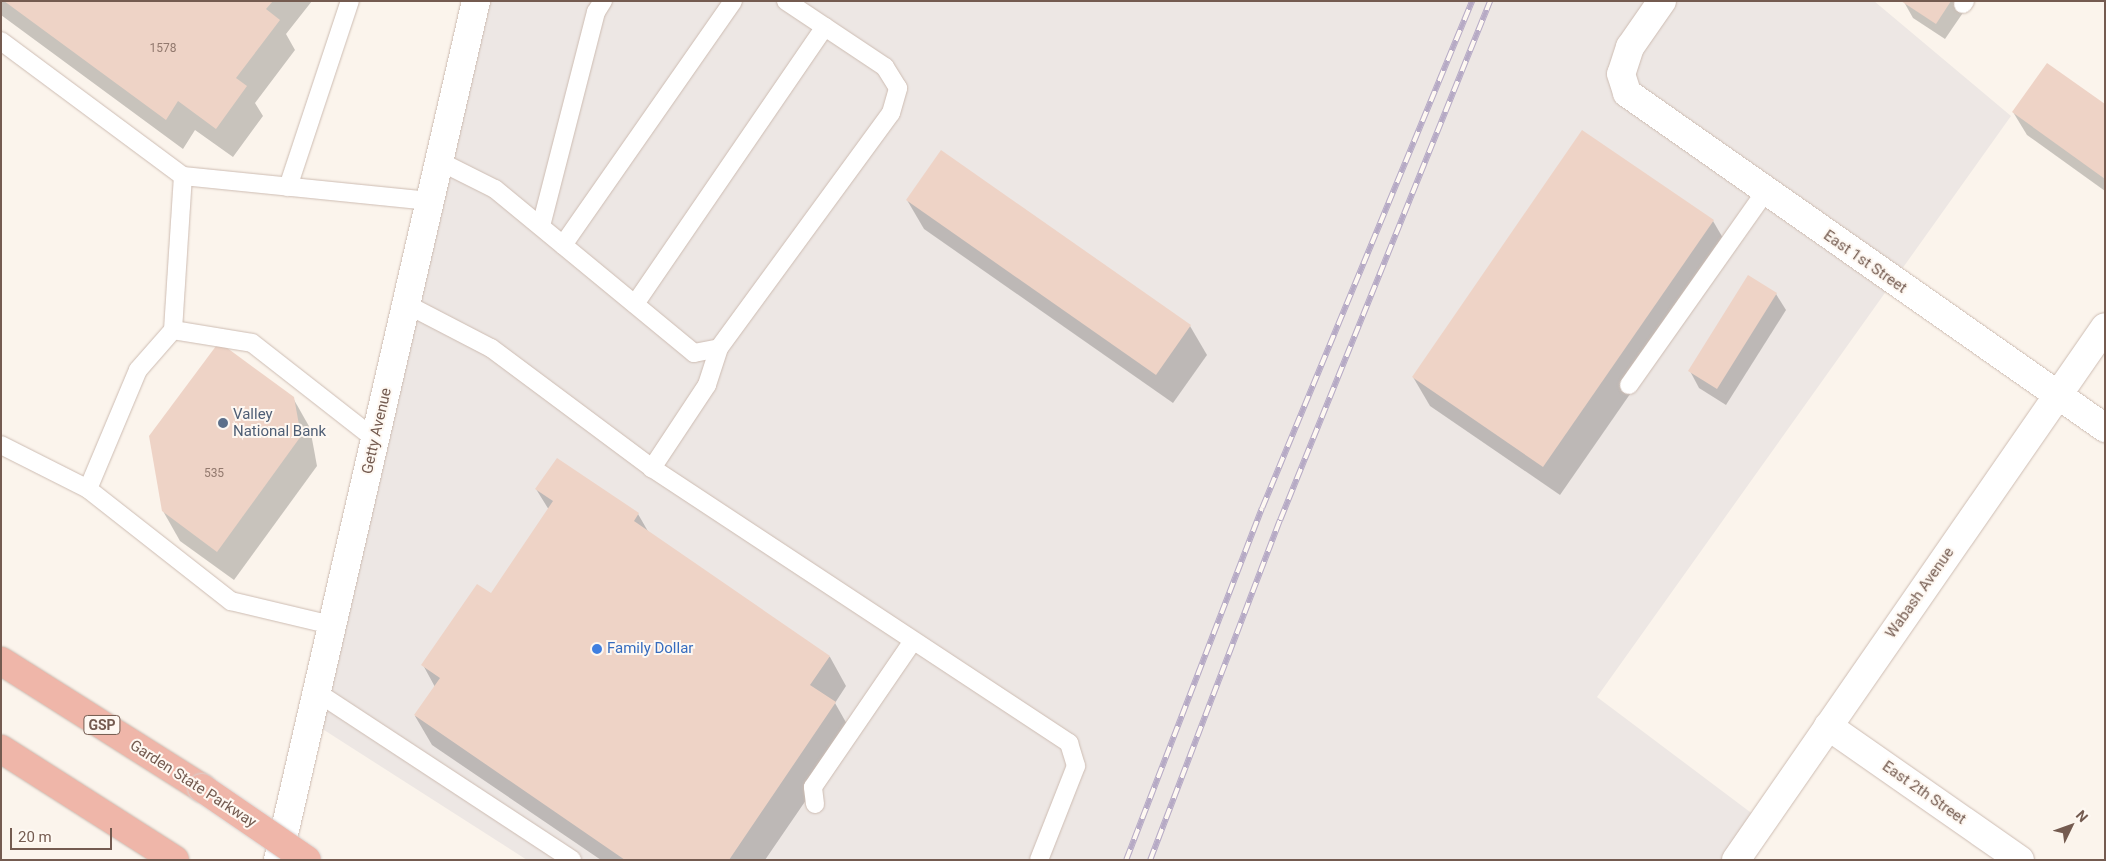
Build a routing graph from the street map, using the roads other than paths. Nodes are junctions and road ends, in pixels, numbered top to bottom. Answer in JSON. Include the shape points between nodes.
{"nodes":[{"id":1,"x":350,"y":1,"type":"edge"},
{"id":2,"x":476,"y":1,"type":"edge"},
{"id":3,"x":603,"y":1,"type":"edge"},
{"id":4,"x":733,"y":1,"type":"edge"},
{"id":5,"x":786,"y":1,"type":"edge"},
{"id":6,"x":1662,"y":1,"type":"edge"},
{"id":7,"x":826,"y":27,"type":"junction"},
{"id":8,"x":1,"y":41,"type":"edge"},
{"id":9,"x":439,"y":162,"type":"junction"},
{"id":10,"x":183,"y":176,"type":"junction"},
{"id":11,"x":288,"y":187,"type":"junction"},
{"id":12,"x":1765,"y":192,"type":"junction"},
{"id":13,"x":430,"y":201,"type":"junction"},
{"id":14,"x":541,"y":226,"type":"junction"},
{"id":15,"x":564,"y":245,"type":"junction"},
{"id":16,"x":406,"y":304,"type":"junction"},
{"id":17,"x":634,"y":304,"type":"junction"},
{"id":18,"x":2105,"y":327,"type":"edge"},
{"id":19,"x":173,"y":330,"type":"junction"},
{"id":20,"x":719,"y":348,"type":"junction"},
{"id":21,"x":1628,"y":385,"type":"dead end"},
{"id":22,"x":2057,"y":395,"type":"junction"},
{"id":23,"x":2105,"y":428,"type":"edge"},
{"id":24,"x":375,"y":439,"type":"junction"},
{"id":25,"x":1,"y":445,"type":"edge"},
{"id":26,"x":652,"y":468,"type":"junction"},
{"id":27,"x":88,"y":489,"type":"junction"},
{"id":28,"x":332,"y":625,"type":"junction"},
{"id":29,"x":914,"y":641,"type":"junction"},
{"id":30,"x":1,"y":661,"type":"edge"},
{"id":31,"x":318,"y":693,"type":"junction"},
{"id":32,"x":1828,"y":726,"type":"junction"},
{"id":33,"x":1,"y":749,"type":"edge"},
{"id":34,"x":815,"y":804,"type":"dead end"},
{"id":35,"x":175,"y":860,"type":"edge"},
{"id":36,"x":278,"y":860,"type":"edge"},
{"id":37,"x":307,"y":860,"type":"edge"},
{"id":38,"x":572,"y":860,"type":"edge"},
{"id":39,"x":1039,"y":860,"type":"edge"},
{"id":40,"x":1736,"y":860,"type":"edge"},
{"id":41,"x":2020,"y":860,"type":"edge"}],
"edges":[{"from":1,"to":11,"type":"lane"},
{"from":2,"to":9,"type":"street","name":"Getty Avenue"},
{"from":3,"to":14,"type":"lane","via":[[596,12]]},
{"from":4,"to":15,"type":"lane"},
{"from":5,"to":7,"type":"lane"},
{"from":6,"to":12,"type":"street","name":"East 1st Street","via":[[1630,47],[1621,74],[1627,93]]},
{"from":7,"to":17,"type":"lane"},
{"from":7,"to":20,"type":"lane","via":[[885,67],[898,88],[891,113]]},
{"from":8,"to":10,"type":"lane"},
{"from":9,"to":13,"type":"street","name":"Getty Avenue"},
{"from":9,"to":14,"type":"lane","via":[[495,188]]},
{"from":10,"to":11,"type":"lane"},
{"from":10,"to":19,"type":"lane"},
{"from":11,"to":13,"type":"lane"},
{"from":12,"to":21,"type":"lane"},
{"from":12,"to":22,"type":"street","name":"East 1st Street"},
{"from":13,"to":16,"type":"street","name":"Getty Avenue"},
{"from":14,"to":15,"type":"lane"},
{"from":15,"to":17,"type":"lane"},
{"from":16,"to":24,"type":"street","name":"Getty Avenue"},
{"from":16,"to":26,"type":"lane","via":[[491,348]]},
{"from":17,"to":20,"type":"lane","via":[[694,353]]},
{"from":18,"to":22,"type":"street","name":"Wabash Avenue"},
{"from":19,"to":24,"type":"lane","via":[[252,343]]},
{"from":19,"to":27,"type":"lane","via":[[138,370]]},
{"from":20,"to":26,"type":"lane","via":[[706,385]]},
{"from":22,"to":23,"type":"street","name":"East 1st Street"},
{"from":22,"to":32,"type":"street","name":"Wabash Avenue"},
{"from":24,"to":28,"type":"street","name":"Getty Avenue"},
{"from":25,"to":27,"type":"lane"},
{"from":26,"to":29,"type":"lane"},
{"from":27,"to":28,"type":"lane","via":[[231,601]]},
{"from":28,"to":31,"type":"street","name":"Getty Avenue"},
{"from":29,"to":34,"type":"lane","via":[[813,788]]},
{"from":29,"to":39,"type":"lane","via":[[1069,743],[1076,766]]},
{"from":30,"to":37,"type":"highway","name":"Garden State Parkway","number":"GSP","bridge":true,"via":[[202,788]]},
{"from":31,"to":36,"type":"street","name":"Getty Avenue"},
{"from":31,"to":38,"type":"lane"},
{"from":32,"to":40,"type":"street","name":"Wabash Avenue"},
{"from":32,"to":41,"type":"street","name":"East 2th Street"},
{"from":33,"to":35,"type":"highway"}]}
